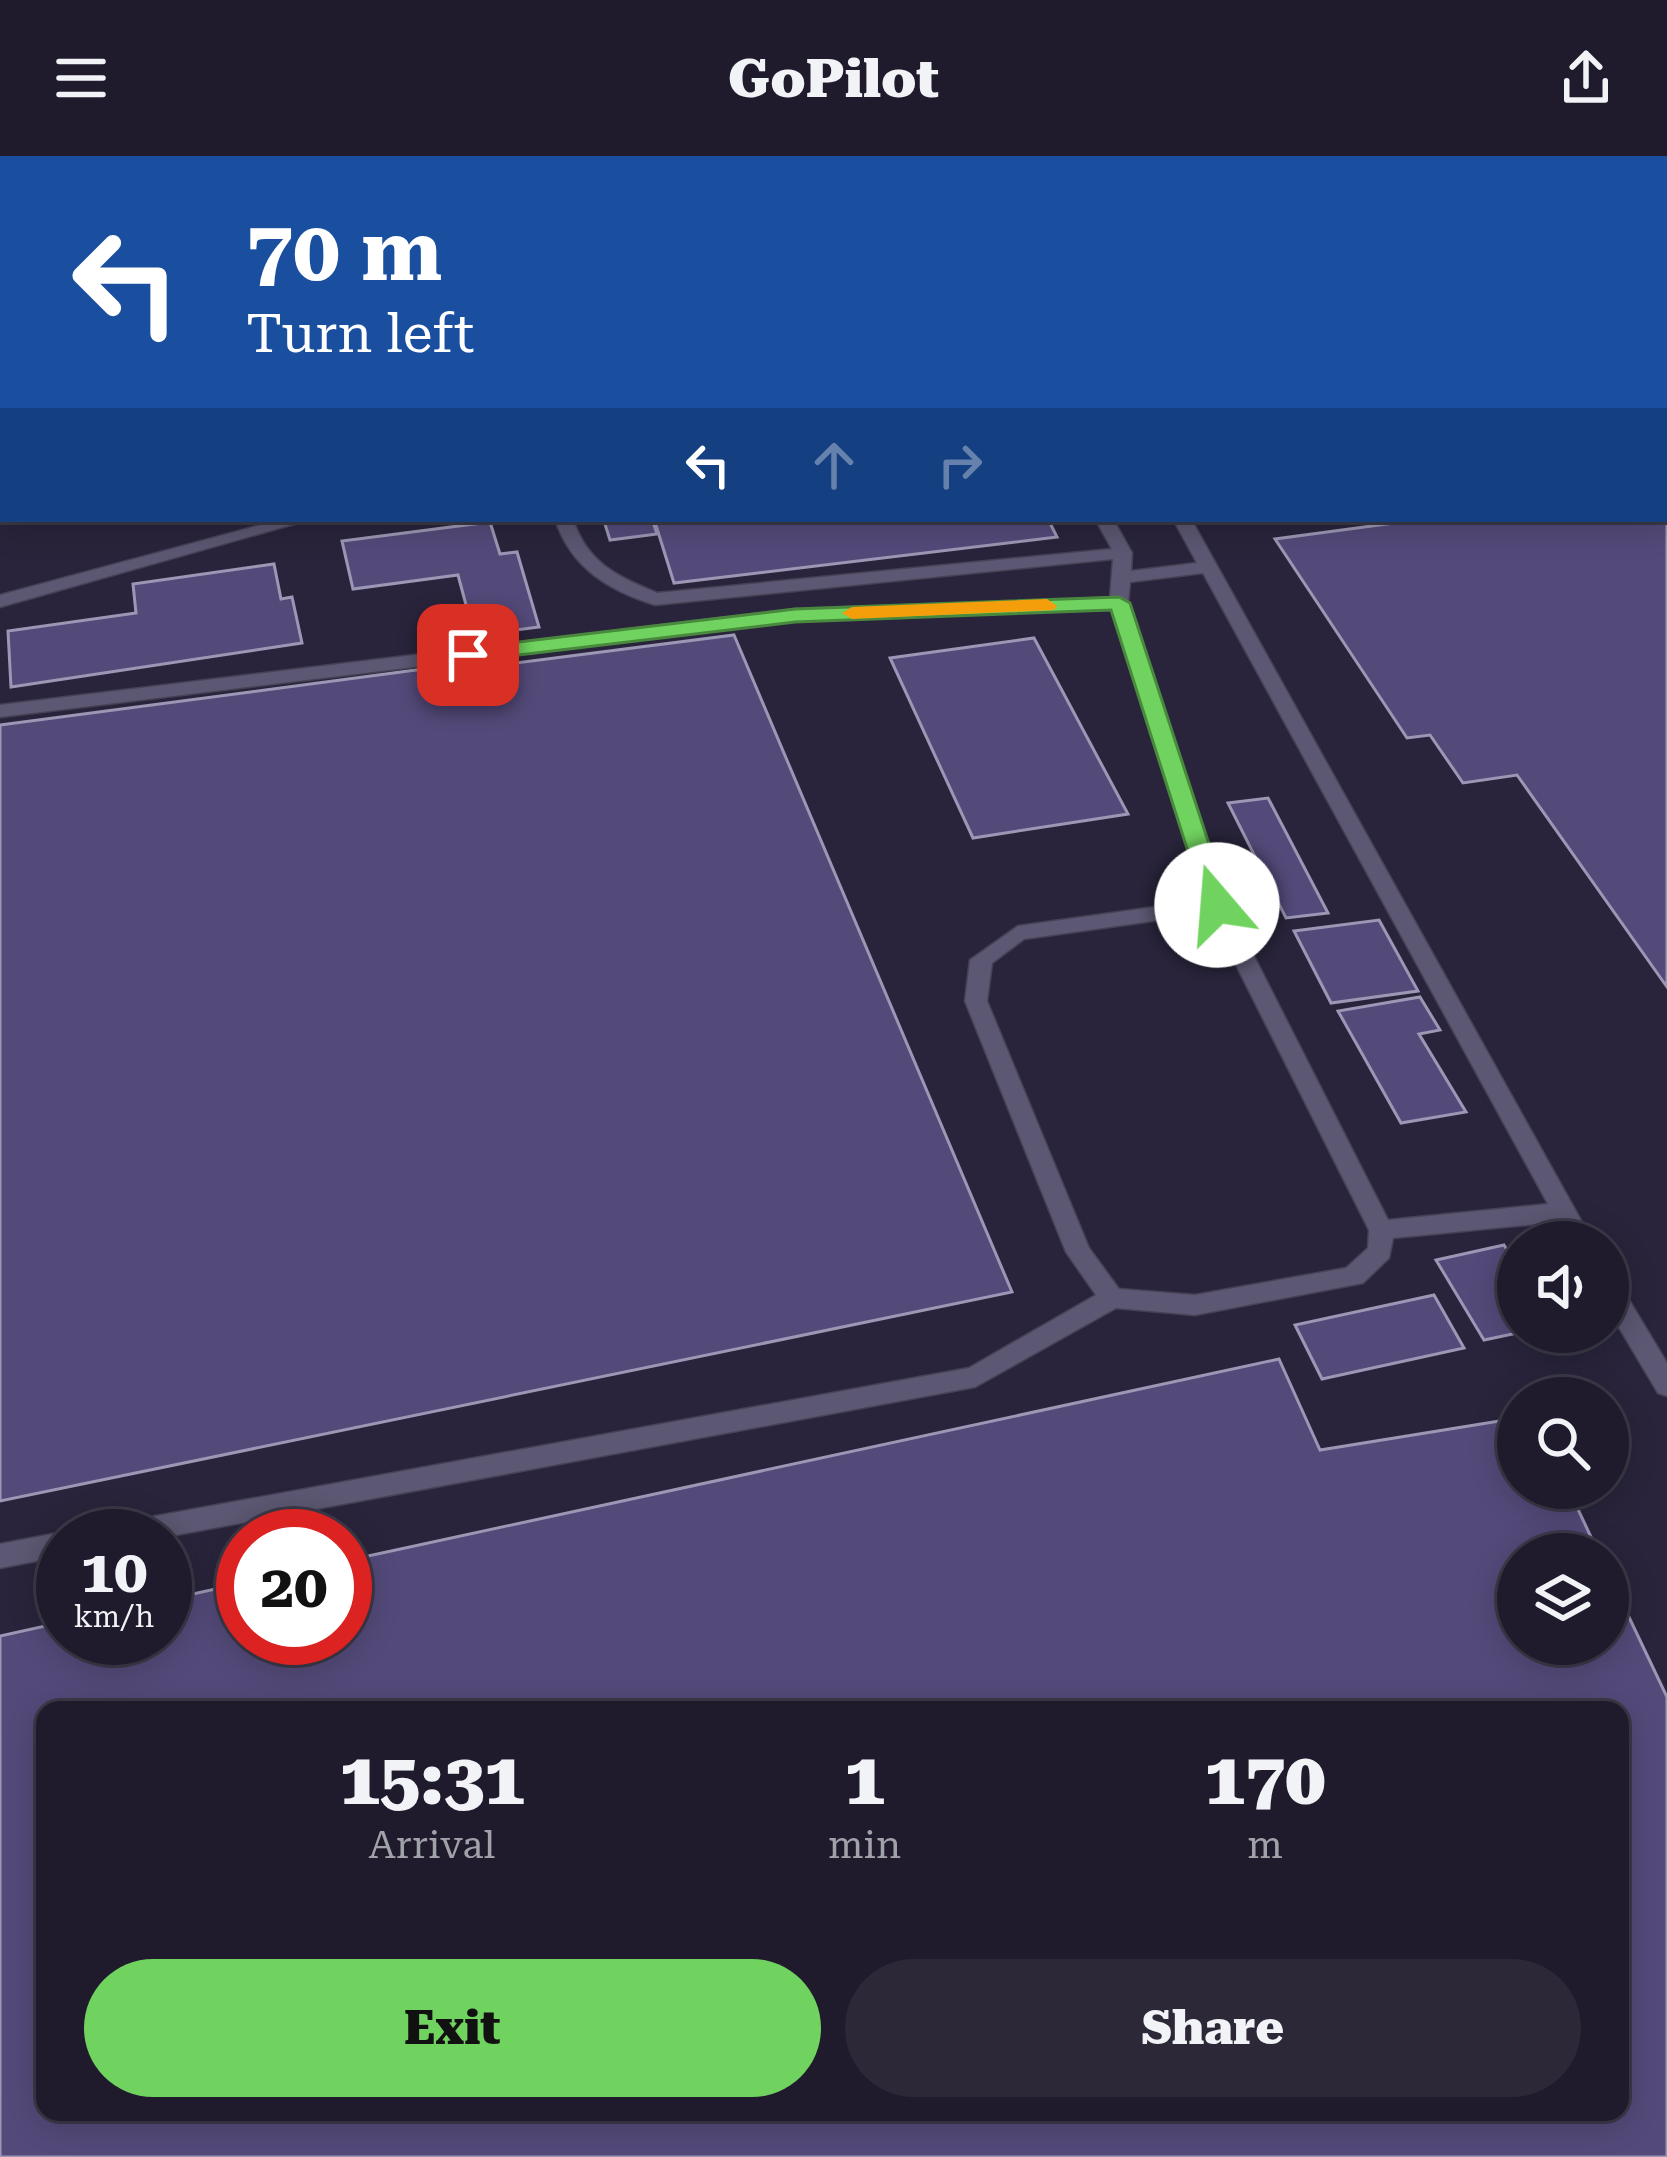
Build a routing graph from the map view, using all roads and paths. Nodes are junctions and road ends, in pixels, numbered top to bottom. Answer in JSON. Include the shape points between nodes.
{"nodes":[{"id":1,"x":292,"y":522,"type":"edge"},
{"id":2,"x":565,"y":522,"type":"edge"},
{"id":3,"x":1106,"y":522,"type":"edge"},
{"id":4,"x":1184,"y":522,"type":"edge"},
{"id":5,"x":1123,"y":553,"type":"junction"},
{"id":6,"x":1211,"y":567,"type":"junction"},
{"id":7,"x":1121,"y":578,"type":"junction"},
{"id":8,"x":0,"y":602,"type":"edge"},
{"id":9,"x":1119,"y":603,"type":"junction"},
{"id":10,"x":0,"y":712,"type":"edge"},
{"id":11,"x":1217,"y":905,"type":"junction"},
{"id":12,"x":1563,"y":1213,"type":"junction"},
{"id":13,"x":1568,"y":1221,"type":"edge"},
{"id":14,"x":1381,"y":1230,"type":"junction"},
{"id":15,"x":1112,"y":1298,"type":"junction"},
{"id":16,"x":1629,"y":1322,"type":"edge"},
{"id":17,"x":1667,"y":1386,"type":"edge"},
{"id":18,"x":192,"y":1520,"type":"edge"},
{"id":19,"x":36,"y":1549,"type":"edge"},
{"id":20,"x":0,"y":1556,"type":"edge"}],
"edges":[{"from":1,"to":8,"type":"lane"},
{"from":2,"to":5,"type":"lane","via":[[590,570],[655,598]]},
{"from":3,"to":5,"type":"lane"},
{"from":4,"to":6,"type":"lane"},
{"from":5,"to":7,"type":"lane"},
{"from":6,"to":7,"type":"lane"},
{"from":6,"to":12,"type":"lane"},
{"from":7,"to":9,"type":"lane"},
{"from":9,"to":10,"type":"lane","via":[[795,615]]},
{"from":9,"to":11,"type":"lane"},
{"from":11,"to":14,"type":"lane"},
{"from":11,"to":15,"type":"lane","via":[[1018,933],[981,960],[976,1001],[1078,1252]]},
{"from":12,"to":13,"type":"lane"},
{"from":12,"to":14,"type":"lane"},
{"from":14,"to":15,"type":"lane","via":[[1380,1251],[1354,1276],[1195,1306]]},
{"from":15,"to":18,"type":"lane","via":[[975,1377]]},
{"from":16,"to":17,"type":"lane"},
{"from":19,"to":20,"type":"lane"}]}
